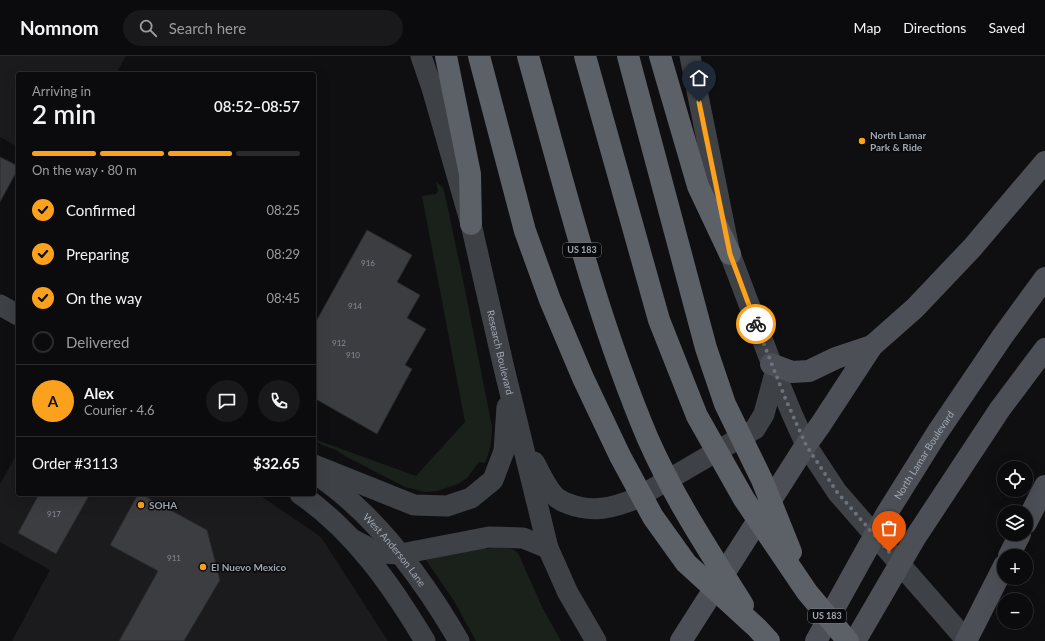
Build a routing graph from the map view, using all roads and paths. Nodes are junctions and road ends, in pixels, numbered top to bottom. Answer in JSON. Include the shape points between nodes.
{"nodes":[{"id":1,"x":421,"y":56,"type":"edge"},
{"id":2,"x":446,"y":56,"type":"edge"},
{"id":3,"x":478,"y":56,"type":"edge"},
{"id":4,"x":528,"y":56,"type":"edge"},
{"id":5,"x":585,"y":56,"type":"edge"},
{"id":6,"x":628,"y":56,"type":"edge"},
{"id":7,"x":660,"y":56,"type":"edge"},
{"id":8,"x":690,"y":56,"type":"edge"},
{"id":9,"x":1045,"y":162,"type":"edge"},
{"id":10,"x":470,"y":224,"type":"junction"},
{"id":11,"x":730,"y":254,"type":"junction"},
{"id":12,"x":1045,"y":278,"type":"edge"},
{"id":13,"x":0,"y":305,"type":"edge"},
{"id":14,"x":16,"y":314,"type":"edge"},
{"id":15,"x":872,"y":346,"type":"junction"},
{"id":16,"x":1045,"y":349,"type":"edge"},
{"id":17,"x":773,"y":368,"type":"junction"},
{"id":18,"x":508,"y":383,"type":"junction"},
{"id":19,"x":522,"y":441,"type":"junction"},
{"id":20,"x":806,"y":445,"type":"junction"},
{"id":21,"x":316,"y":466,"type":"edge"},
{"id":22,"x":316,"y":476,"type":"edge"},
{"id":23,"x":1045,"y":486,"type":"edge"},
{"id":24,"x":303,"y":496,"type":"edge"},
{"id":25,"x":1033,"y":509,"type":"edge"},
{"id":26,"x":352,"y":540,"type":"junction"},
{"id":27,"x":548,"y":548,"type":"junction"},
{"id":28,"x":401,"y":554,"type":"junction"},
{"id":29,"x":997,"y":580,"type":"edge"},
{"id":30,"x":807,"y":592,"type":"junction"},
{"id":31,"x":763,"y":634,"type":"edge"},
{"id":32,"x":425,"y":641,"type":"edge"},
{"id":33,"x":459,"y":641,"type":"edge"},
{"id":34,"x":596,"y":641,"type":"edge"},
{"id":35,"x":681,"y":641,"type":"edge"},
{"id":36,"x":816,"y":641,"type":"edge"},
{"id":37,"x":848,"y":641,"type":"edge"},
{"id":38,"x":856,"y":641,"type":"edge"},
{"id":39,"x":967,"y":641,"type":"edge"}],
"edges":[{"from":1,"to":10,"type":"main road","name":"Research Boulevard"},
{"from":2,"to":10,"type":"highway","via":[[470,174]]},
{"from":3,"to":31,"type":"highway","via":[[525,231],[550,300],[620,456],[653,517],[686,563]]},
{"from":4,"to":31,"type":"highway","number":"US 183","via":[[595,295],[649,440],[678,500]]},
{"from":5,"to":30,"type":"highway","number":"US 183","via":[[659,320],[697,416],[744,498]]},
{"from":6,"to":30,"type":"highway","via":[[706,348],[724,404],[762,480]]},
{"from":7,"to":11,"type":"highway","via":[[698,186]]},
{"from":8,"to":11,"type":"main road"},
{"from":9,"to":15,"type":"main road","via":[[972,248],[915,308]]},
{"from":10,"to":18,"type":"main road","name":"Research Boulevard"},
{"from":11,"to":17,"type":"main road"},
{"from":12,"to":36,"type":"main road","name":"North Lamar Boulevard","via":[[1002,337],[887,513]]},
{"from":13,"to":14,"type":"main road"},
{"from":15,"to":17,"type":"main road","via":[[836,358],[810,371],[792,372]]},
{"from":15,"to":20,"type":"main road"},
{"from":16,"to":38,"type":"main road","via":[[1000,409],[915,538]]},
{"from":17,"to":19,"type":"main road","via":[[764,414],[755,429],[635,499],[618,506],[597,510],[576,507],[553,495]]},
{"from":17,"to":20,"type":"main road"},
{"from":18,"to":19,"type":"main road","name":"Research Boulevard"},
{"from":18,"to":21,"type":"main road","via":[[504,451],[493,480],[471,498],[447,506],[414,505]]},
{"from":19,"to":27,"type":"main road","name":"Research Boulevard"},
{"from":20,"to":35,"type":"main road"},
{"from":20,"to":39,"type":"main road","via":[[837,492]]},
{"from":22,"to":28,"type":"main road","name":"West Anderson Lane","via":[[360,510]]},
{"from":23,"to":25,"type":"main road"},
{"from":24,"to":26,"type":"main road","via":[[332,519]]},
{"from":26,"to":28,"type":"main road","via":[[379,553]]},
{"from":26,"to":32,"type":"main road","via":[[404,605]]},
{"from":27,"to":28,"type":"main road","via":[[523,538],[489,537]]},
{"from":27,"to":34,"type":"main road","name":"Research Boulevard","via":[[568,593]]},
{"from":28,"to":33,"type":"main road","name":"West Anderson Lane"},
{"from":29,"to":39,"type":"main road"},
{"from":30,"to":37,"type":"highway","number":"US 183"}]}
